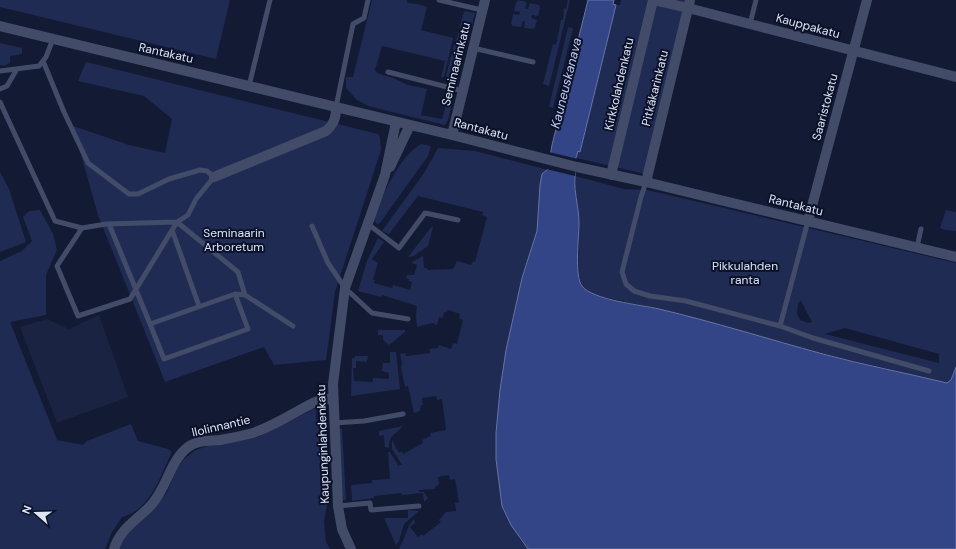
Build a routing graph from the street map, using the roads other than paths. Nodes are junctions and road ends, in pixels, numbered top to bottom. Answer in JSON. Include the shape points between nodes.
{"nodes":[{"id":1,"x":270,"y":0,"type":"edge"},
{"id":2,"x":368,"y":0,"type":"edge"},
{"id":3,"x":439,"y":0,"type":"edge"},
{"id":4,"x":653,"y":0,"type":"edge"},
{"id":5,"x":756,"y":0,"type":"edge"},
{"id":6,"x":867,"y":0,"type":"edge"},
{"id":7,"x":689,"y":4,"type":"edge"},
{"id":8,"x":483,"y":5,"type":"edge"},
{"id":9,"x":750,"y":24,"type":"junction"},
{"id":10,"x":0,"y":26,"type":"edge"},
{"id":11,"x":53,"y":39,"type":"junction"},
{"id":12,"x":473,"y":48,"type":"junction"},
{"id":13,"x":853,"y":51,"type":"junction"},
{"id":14,"x":43,"y":61,"type":"junction"},
{"id":15,"x":533,"y":62,"type":"dead end"},
{"id":16,"x":17,"y":69,"type":"junction"},
{"id":17,"x":0,"y":70,"type":"edge"},
{"id":18,"x":388,"y":72,"type":"dead end"},
{"id":19,"x":956,"y":77,"type":"edge"},
{"id":20,"x":249,"y":86,"type":"junction"},
{"id":21,"x":0,"y":89,"type":"edge"},
{"id":22,"x":463,"y":91,"type":"junction"},
{"id":23,"x":0,"y":102,"type":"edge"},
{"id":24,"x":336,"y":107,"type":"junction"},
{"id":25,"x":396,"y":122,"type":"junction"},
{"id":26,"x":410,"y":125,"type":"junction"},
{"id":27,"x":452,"y":135,"type":"junction"},
{"id":28,"x":385,"y":175,"type":"junction"},
{"id":29,"x":611,"y":175,"type":"junction"},
{"id":30,"x":214,"y":177,"type":"junction"},
{"id":31,"x":646,"y":182,"type":"junction"},
{"id":32,"x":458,"y":220,"type":"dead end"},
{"id":33,"x":808,"y":221,"type":"junction"},
{"id":34,"x":177,"y":222,"type":"junction"},
{"id":35,"x":367,"y":223,"type":"junction"},
{"id":36,"x":109,"y":224,"type":"junction"},
{"id":37,"x":312,"y":226,"type":"dead end"},
{"id":38,"x":82,"y":228,"type":"junction"},
{"id":39,"x":921,"y":229,"type":"dead end"},
{"id":40,"x":172,"y":230,"type":"junction"},
{"id":41,"x":917,"y":247,"type":"junction"},
{"id":42,"x":956,"y":257,"type":"edge"},
{"id":43,"x":345,"y":288,"type":"junction"},
{"id":44,"x":135,"y":289,"type":"junction"},
{"id":45,"x":235,"y":294,"type":"junction"},
{"id":46,"x":245,"y":295,"type":"junction"},
{"id":47,"x":199,"y":306,"type":"junction"},
{"id":48,"x":408,"y":319,"type":"dead end"},
{"id":49,"x":150,"y":324,"type":"junction"},
{"id":50,"x":293,"y":326,"type":"dead end"},
{"id":51,"x":780,"y":326,"type":"junction"},
{"id":52,"x":929,"y":371,"type":"dead end"},
{"id":53,"x":333,"y":398,"type":"junction"},
{"id":54,"x":403,"y":414,"type":"dead end"},
{"id":55,"x":334,"y":423,"type":"junction"},
{"id":56,"x":338,"y":506,"type":"junction"},
{"id":57,"x":420,"y":506,"type":"dead end"},
{"id":58,"x":114,"y":549,"type":"edge"},
{"id":59,"x":350,"y":549,"type":"edge"}],
"edges":[{"from":1,"to":20,"type":"lane"},
{"from":2,"to":24,"type":"lane","via":[[364,18],[353,24]]},
{"from":3,"to":8,"type":"lane"},
{"from":4,"to":7,"type":"street","name":"Kauppakatu"},
{"from":4,"to":29,"type":"street","name":"Kirkkolahdenkatu"},
{"from":5,"to":9,"type":"lane"},
{"from":6,"to":13,"type":"street","name":"Saaristokatu"},
{"from":7,"to":9,"type":"street","name":"Kauppakatu"},
{"from":7,"to":31,"type":"street","name":"Pitkäkarinkatu"},
{"from":8,"to":12,"type":"street","name":"Seminaarinkatu"},
{"from":9,"to":13,"type":"street","name":"Kauppakatu"},
{"from":10,"to":11,"type":"street","name":"Rantakatu"},
{"from":11,"to":14,"type":"lane"},
{"from":11,"to":20,"type":"street","name":"Rantakatu"},
{"from":12,"to":15,"type":"lane"},
{"from":12,"to":22,"type":"street","name":"Seminaarinkatu"},
{"from":13,"to":19,"type":"street","name":"Kauppakatu"},
{"from":13,"to":33,"type":"street","name":"Saaristokatu"},
{"from":14,"to":16,"type":"lane","via":[[39,66]]},
{"from":14,"to":30,"type":"lane","via":[[88,162],[129,194],[138,194],[169,179],[200,170],[207,171]]},
{"from":16,"to":17,"type":"lane"},
{"from":16,"to":21,"type":"lane","via":[[7,86]]},
{"from":18,"to":22,"type":"lane"},
{"from":20,"to":24,"type":"street","name":"Rantakatu"},
{"from":22,"to":27,"type":"street","name":"Seminaarinkatu"},
{"from":23,"to":38,"type":"lane","via":[[55,221]]},
{"from":24,"to":25,"type":"street","name":"Rantakatu"},
{"from":24,"to":30,"type":"street","via":[[335,120],[326,131]]},
{"from":25,"to":26,"type":"street","name":"Rantakatu"},
{"from":25,"to":28,"type":"street","name":"Kaupunginlahdenkatu"},
{"from":26,"to":27,"type":"street","name":"Rantakatu"},
{"from":26,"to":28,"type":"street","name":"Kaupunginlahdenkatu"},
{"from":27,"to":29,"type":"street","name":"Rantakatu"},
{"from":28,"to":35,"type":"street","name":"Kaupunginlahdenkatu"},
{"from":29,"to":31,"type":"street","name":"Rantakatu"},
{"from":30,"to":34,"type":"lane","via":[[196,199],[188,215]]},
{"from":31,"to":33,"type":"street","name":"Rantakatu"},
{"from":31,"to":51,"type":"lane","via":[[622,272],[626,284],[634,291],[650,296],[686,301]]},
{"from":32,"to":35,"type":"lane","via":[[425,213],[399,248]]},
{"from":33,"to":41,"type":"street","name":"Rantakatu"},
{"from":33,"to":51,"type":"lane"},
{"from":34,"to":36,"type":"lane"},
{"from":34,"to":40,"type":"lane"},
{"from":34,"to":46,"type":"lane","via":[[238,272]]},
{"from":35,"to":43,"type":"street","name":"Kaupunginlahdenkatu"},
{"from":36,"to":38,"type":"lane"},
{"from":36,"to":44,"type":"lane"},
{"from":37,"to":43,"type":"lane","via":[[328,263]]},
{"from":38,"to":44,"type":"lane","via":[[57,266],[78,316],[130,299]]},
{"from":39,"to":41,"type":"lane"},
{"from":40,"to":44,"type":"lane"},
{"from":40,"to":47,"type":"lane"},
{"from":41,"to":42,"type":"street","name":"Rantakatu"},
{"from":43,"to":48,"type":"lane","via":[[372,313]]},
{"from":43,"to":53,"type":"street","name":"Kaupunginlahdenkatu"},
{"from":44,"to":49,"type":"lane"},
{"from":45,"to":46,"type":"lane"},
{"from":45,"to":47,"type":"lane"},
{"from":45,"to":49,"type":"lane","via":[[248,329],[164,359]]},
{"from":46,"to":50,"type":"lane"},
{"from":47,"to":49,"type":"lane"},
{"from":51,"to":52,"type":"lane"},
{"from":53,"to":55,"type":"street","name":"Kaupunginlahdenkatu"},
{"from":53,"to":58,"type":"street","name":"Ilolinnantie","via":[[318,400],[253,433],[197,443],[188,447],[177,461],[158,497],[118,536]]},
{"from":54,"to":55,"type":"lane"},
{"from":55,"to":56,"type":"street","name":"Kaupunginlahdenkatu"},
{"from":56,"to":57,"type":"lane","via":[[370,503],[371,510]]},
{"from":56,"to":59,"type":"street","name":"Kaupunginlahdenkatu","via":[[342,529]]}]}
